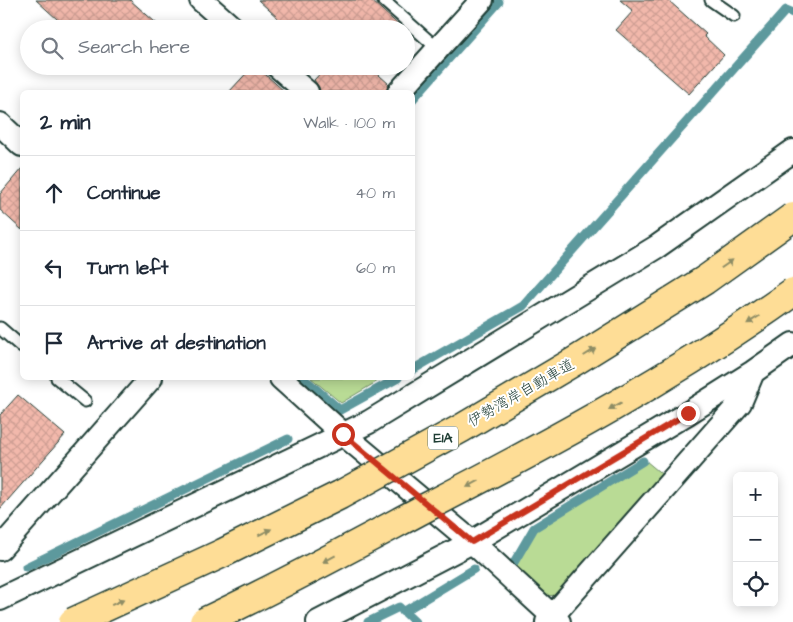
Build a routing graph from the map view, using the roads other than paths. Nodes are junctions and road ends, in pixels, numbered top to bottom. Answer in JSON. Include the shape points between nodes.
{"nodes":[{"id":1,"x":201,"y":0,"type":"edge"},
{"id":2,"x":383,"y":0,"type":"edge"},
{"id":3,"x":482,"y":0,"type":"edge"},
{"id":4,"x":711,"y":0,"type":"edge"},
{"id":5,"x":734,"y":16,"type":"dead end"},
{"id":6,"x":224,"y":20,"type":"edge"},
{"id":7,"x":405,"y":20,"type":"edge"},
{"id":8,"x":415,"y":29,"type":"edge"},
{"id":9,"x":438,"y":49,"type":"junction"},
{"id":10,"x":415,"y":74,"type":"edge"},
{"id":11,"x":287,"y":75,"type":"edge"},
{"id":12,"x":414,"y":75,"type":"edge"},
{"id":13,"x":305,"y":90,"type":"edge"},
{"id":14,"x":400,"y":90,"type":"edge"},
{"id":15,"x":0,"y":124,"type":"edge"},
{"id":16,"x":20,"y":143,"type":"edge"},
{"id":17,"x":793,"y":151,"type":"edge"},
{"id":18,"x":793,"y":217,"type":"edge"},
{"id":19,"x":793,"y":292,"type":"edge"},
{"id":20,"x":0,"y":328,"type":"edge"},
{"id":21,"x":793,"y":344,"type":"edge"},
{"id":22,"x":20,"y":345,"type":"edge"},
{"id":23,"x":753,"y":372,"type":"junction"},
{"id":24,"x":59,"y":380,"type":"edge"},
{"id":25,"x":149,"y":380,"type":"edge"},
{"id":26,"x":283,"y":380,"type":"edge"},
{"id":27,"x":85,"y":401,"type":"dead end"},
{"id":28,"x":343,"y":434,"type":"junction"},
{"id":29,"x":472,"y":542,"type":"junction"},
{"id":30,"x":0,"y":549,"type":"edge"},
{"id":31,"x":0,"y":599,"type":"edge"},
{"id":32,"x":553,"y":620,"type":"edge"},
{"id":33,"x":73,"y":622,"type":"edge"},
{"id":34,"x":204,"y":622,"type":"edge"},
{"id":35,"x":318,"y":622,"type":"edge"}],
"edges":[{"from":1,"to":6,"type":"street"},
{"from":2,"to":7,"type":"lane"},
{"from":3,"to":9,"type":"street"},
{"from":4,"to":5,"type":"lane"},
{"from":8,"to":9,"type":"lane"},
{"from":9,"to":10,"type":"street"},
{"from":11,"to":13,"type":"street"},
{"from":12,"to":14,"type":"street"},
{"from":15,"to":16,"type":"street"},
{"from":17,"to":28,"type":"street","via":[[658,246],[369,422]]},
{"from":33,"to":18,"type":"highway","name":"伊勢湾岸自動車道","number":"E1A","one_way":true,"bridge":true,"via":[[340,495],[462,428],[575,362],[688,290]]},
{"from":19,"to":34,"type":"highway","one_way":true,"bridge":true,"via":[[624,401],[265,593]]},
{"from":20,"to":22,"type":"lane"},
{"from":21,"to":23,"type":"street"},
{"from":23,"to":29,"type":"street"},
{"from":23,"to":32,"type":"street","via":[[740,403]]},
{"from":24,"to":27,"type":"lane"},
{"from":25,"to":30,"type":"street"},
{"from":26,"to":28,"type":"street"},
{"from":28,"to":29,"type":"street"},
{"from":28,"to":31,"type":"street"},
{"from":29,"to":32,"type":"street"},
{"from":29,"to":35,"type":"street"}]}
